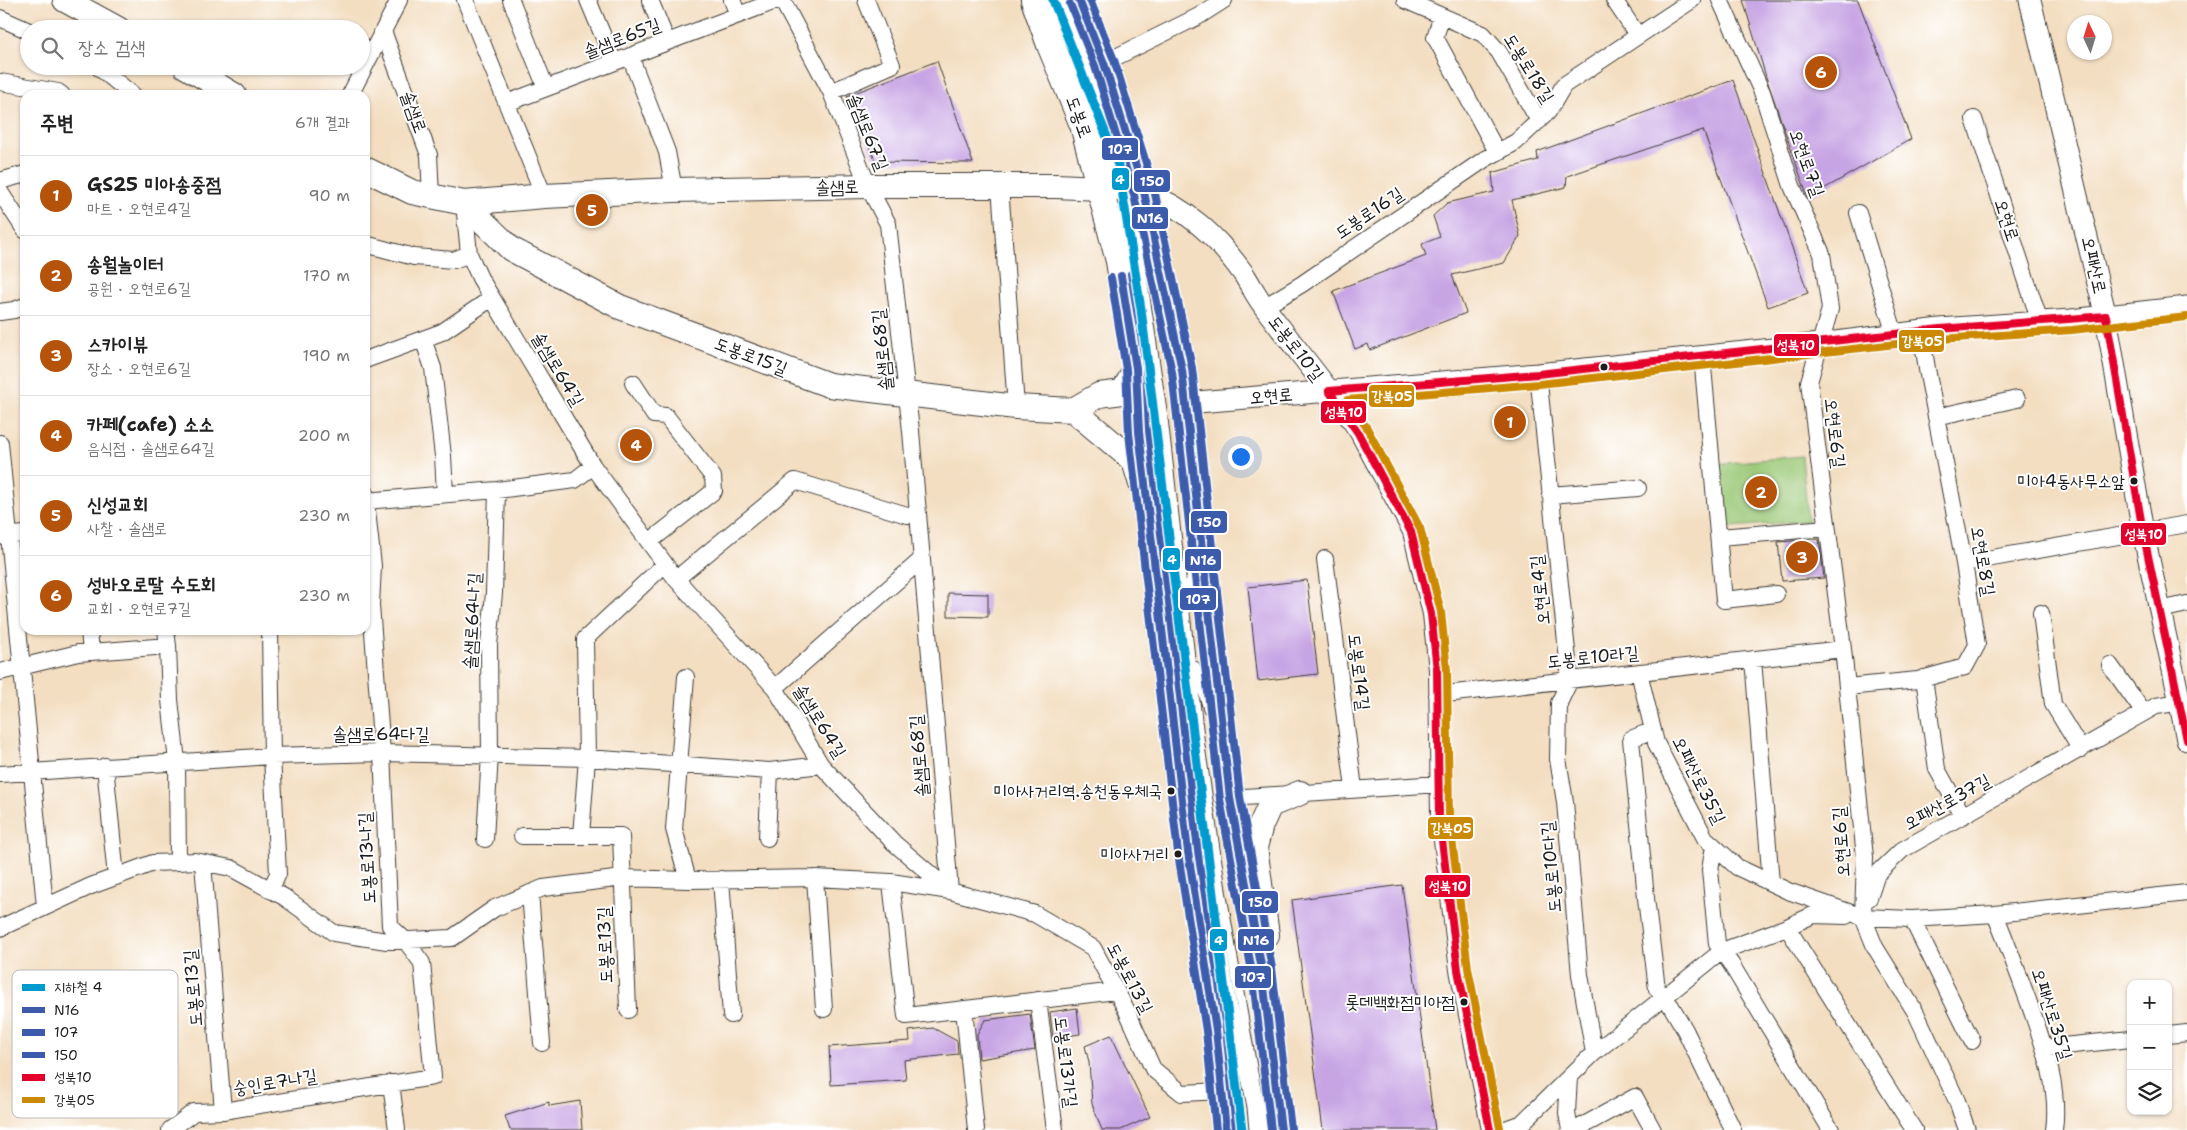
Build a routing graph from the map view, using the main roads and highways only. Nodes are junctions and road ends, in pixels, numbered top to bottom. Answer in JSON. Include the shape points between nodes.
{"nodes":[{"id":1,"x":65,"y":0,"type":"edge"},
{"id":2,"x":1034,"y":0,"type":"edge"},
{"id":3,"x":1079,"y":0,"type":"edge"},
{"id":4,"x":102,"y":20,"type":"edge"},
{"id":5,"x":200,"y":75,"type":"edge"},
{"id":6,"x":226,"y":90,"type":"edge"},
{"id":7,"x":370,"y":171,"type":"edge"},
{"id":8,"x":1121,"y":190,"type":"junction"},
{"id":9,"x":464,"y":203,"type":"junction"},
{"id":10,"x":1136,"y":368,"type":"junction"},
{"id":11,"x":1073,"y":410,"type":"junction"},
{"id":12,"x":1156,"y":502,"type":"junction"},
{"id":13,"x":1300,"y":793,"type":"road end"},
{"id":14,"x":1274,"y":1059,"type":"junction"},
{"id":15,"x":1226,"y":1130,"type":"edge"},
{"id":16,"x":1281,"y":1130,"type":"edge"}],
"edges":[{"from":1,"to":4,"type":"main road"},
{"from":2,"to":8,"type":"main road","name":"도봉로","via":[[1083,125]]},
{"from":3,"to":8,"type":"main road","name":"도봉로","via":[[1104,64]]},
{"from":5,"to":6,"type":"main road"},
{"from":7,"to":9,"type":"main road","name":"솔샘로","via":[[412,192]]},
{"from":8,"to":9,"type":"main road","name":"솔샘로","via":[[868,186],[674,190]]},
{"from":8,"to":10,"type":"main road","name":"도봉로","via":[[1119,261]]},
{"from":8,"to":14,"type":"main road","name":"도봉로","via":[[1177,342],[1230,798],[1262,970]]},
{"from":9,"to":11,"type":"main road","name":"도봉로15길","via":[[511,248],[620,307],[829,385],[1016,407]]},
{"from":10,"to":11,"type":"main road","via":[[1123,392],[1099,395]]},
{"from":10,"to":12,"type":"main road","name":"도봉로","via":[[1138,399]]},
{"from":11,"to":12,"type":"main road","via":[[1134,461]]},
{"from":12,"to":15,"type":"main road","name":"도봉로","via":[[1154,564],[1188,852],[1216,1030]]},
{"from":13,"to":14,"type":"main road","via":[[1270,805],[1256,847],[1272,973]]},
{"from":14,"to":16,"type":"main road","name":"도봉로"}]}
